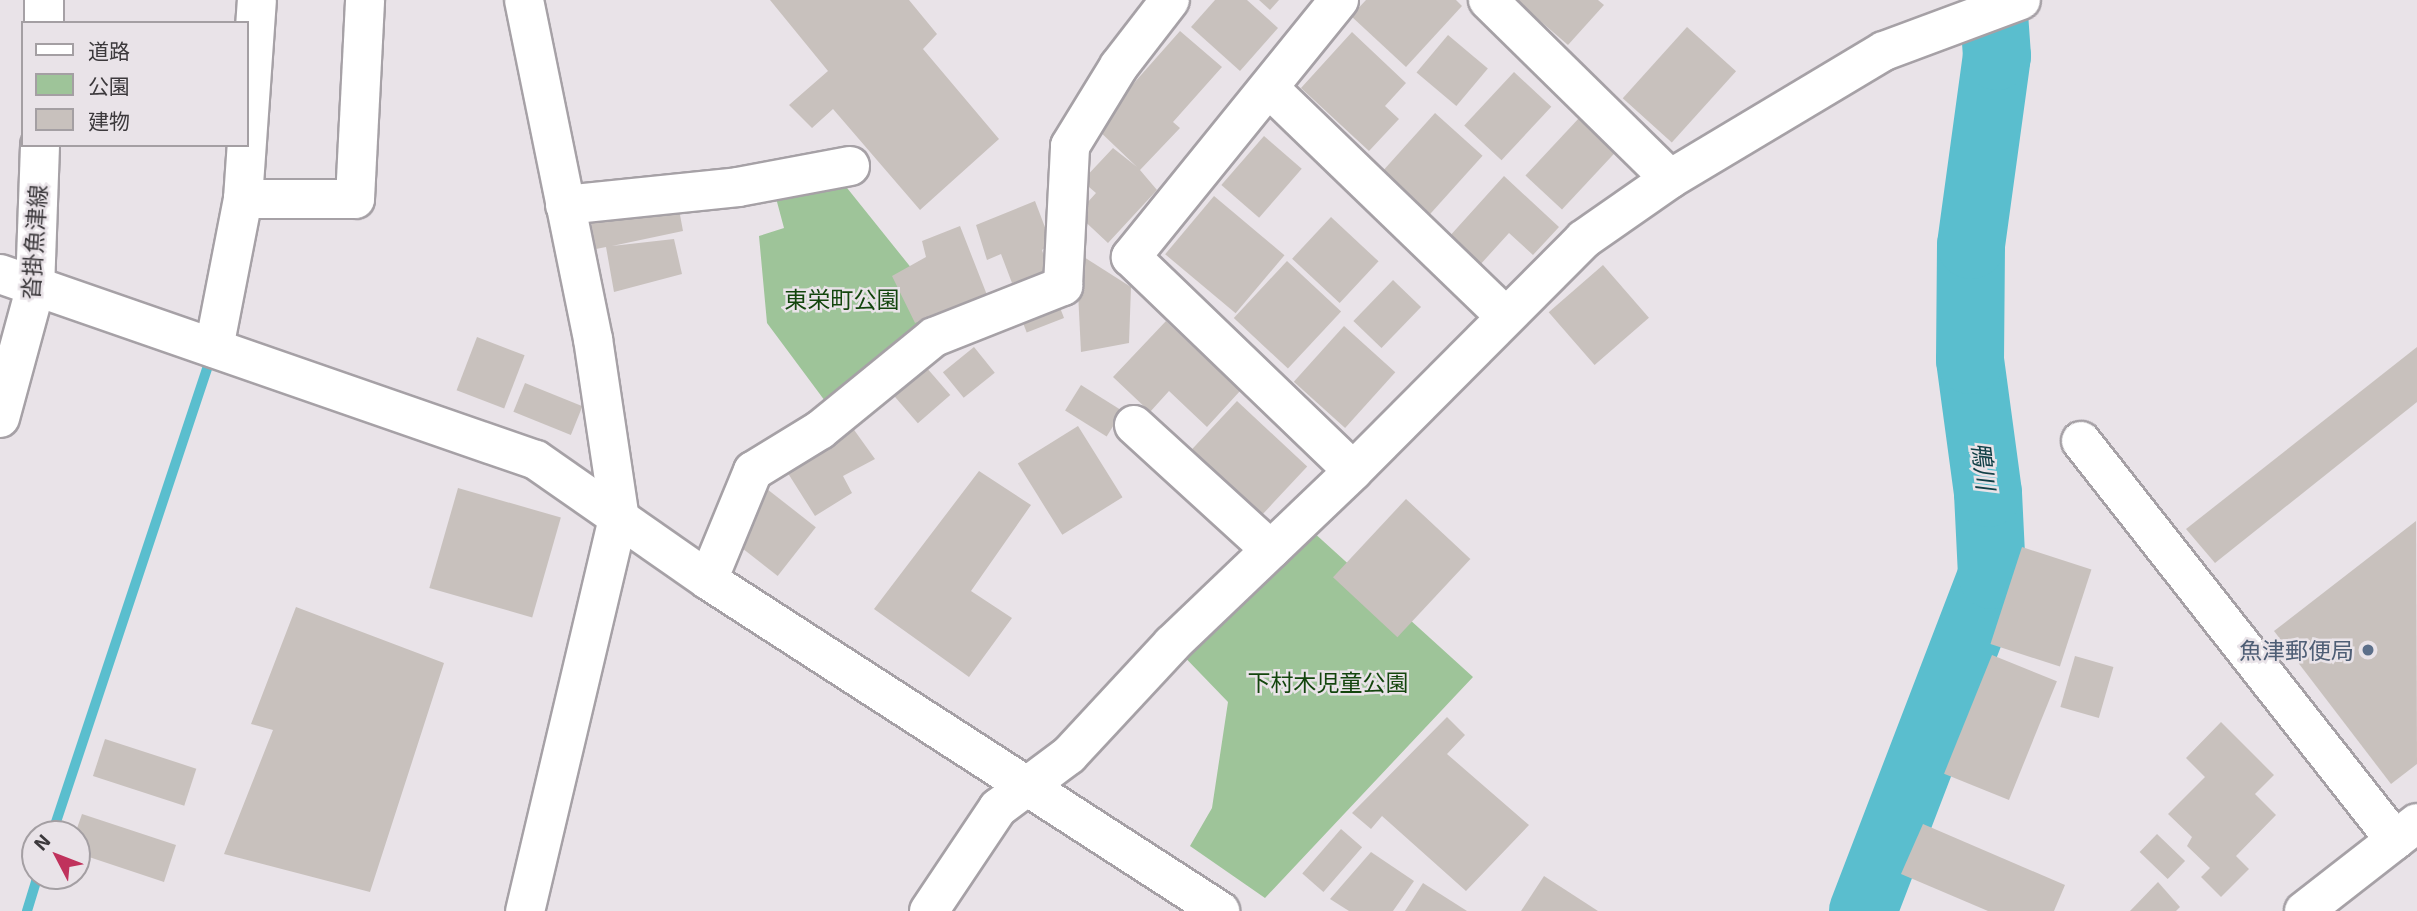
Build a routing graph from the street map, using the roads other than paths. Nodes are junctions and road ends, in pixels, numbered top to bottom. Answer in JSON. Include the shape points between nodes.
{"nodes":[{"id":1,"x":44,"y":0,"type":"edge"},
{"id":2,"x":257,"y":0,"type":"edge"},
{"id":3,"x":365,"y":0,"type":"edge"},
{"id":4,"x":524,"y":0,"type":"edge"},
{"id":5,"x":1170,"y":0,"type":"edge"},
{"id":6,"x":1339,"y":0,"type":"edge"},
{"id":7,"x":1488,"y":0,"type":"edge"},
{"id":8,"x":2021,"y":0,"type":"edge"},
{"id":9,"x":1971,"y":9,"type":"edge"},
{"id":10,"x":44,"y":21,"type":"edge"},
{"id":11,"x":1269,"y":88,"type":"junction"},
{"id":12,"x":248,"y":128,"type":"edge"},
{"id":13,"x":40,"y":147,"type":"edge"},
{"id":14,"x":247,"y":147,"type":"edge"},
{"id":15,"x":850,"y":166,"type":"dead end"},
{"id":16,"x":1670,"y":179,"type":"junction"},
{"id":17,"x":243,"y":199,"type":"junction"},
{"id":18,"x":565,"y":205,"type":"junction"},
{"id":19,"x":0,"y":274,"type":"edge"},
{"id":20,"x":35,"y":289,"type":"junction"},
{"id":21,"x":1504,"y":315,"type":"junction"},
{"id":22,"x":214,"y":348,"type":"junction"},
{"id":23,"x":0,"y":418,"type":"edge"},
{"id":24,"x":1134,"y":425,"type":"dead end"},
{"id":25,"x":2081,"y":441,"type":"dead end"},
{"id":26,"x":1353,"y":471,"type":"junction"},
{"id":27,"x":619,"y":514,"type":"junction"},
{"id":28,"x":1271,"y":550,"type":"junction"},
{"id":29,"x":709,"y":580,"type":"junction"},
{"id":30,"x":1028,"y":787,"type":"junction"},
{"id":31,"x":2406,"y":831,"type":"edge"},
{"id":32,"x":526,"y":910,"type":"edge"},
{"id":33,"x":929,"y":911,"type":"edge"},
{"id":34,"x":1220,"y":911,"type":"edge"},
{"id":35,"x":2304,"y":911,"type":"edge"}],
"edges":[{"from":1,"to":10,"type":"street"},
{"from":2,"to":12,"type":"street"},
{"from":3,"to":17,"type":"street","via":[[355,200]]},
{"from":4,"to":18,"type":"street"},
{"from":5,"to":29,"type":"street","via":[[1119,66],[1070,146],[1063,286],[934,337],[820,430],[753,471]]},
{"from":6,"to":11,"type":"street"},
{"from":7,"to":16,"type":"street"},
{"from":8,"to":9,"type":"street"},
{"from":9,"to":16,"type":"street","via":[[1884,51]]},
{"from":11,"to":21,"type":"street"},
{"from":11,"to":26,"type":"street","via":[[1131,257]]},
{"from":13,"to":20,"type":"street","name":"沓掛魚津線"},
{"from":14,"to":17,"type":"street"},
{"from":15,"to":18,"type":"street","via":[[738,187]]},
{"from":16,"to":21,"type":"street","via":[[1584,239]]},
{"from":17,"to":22,"type":"street"},
{"from":18,"to":27,"type":"street","via":[[608,422]]},
{"from":19,"to":20,"type":"street"},
{"from":20,"to":22,"type":"street"},
{"from":20,"to":23,"type":"street","name":"沓掛魚津線"},
{"from":21,"to":26,"type":"street"},
{"from":22,"to":27,"type":"street","via":[[536,460]]},
{"from":24,"to":28,"type":"street"},
{"from":25,"to":31,"type":"street"},
{"from":26,"to":28,"type":"street"},
{"from":27,"to":29,"type":"street"},
{"from":27,"to":32,"type":"street"},
{"from":28,"to":30,"type":"street","via":[[1172,643],[1069,755]]},
{"from":29,"to":30,"type":"street"},
{"from":30,"to":33,"type":"street","via":[[998,808]]},
{"from":30,"to":34,"type":"street"},
{"from":31,"to":35,"type":"street"}]}
